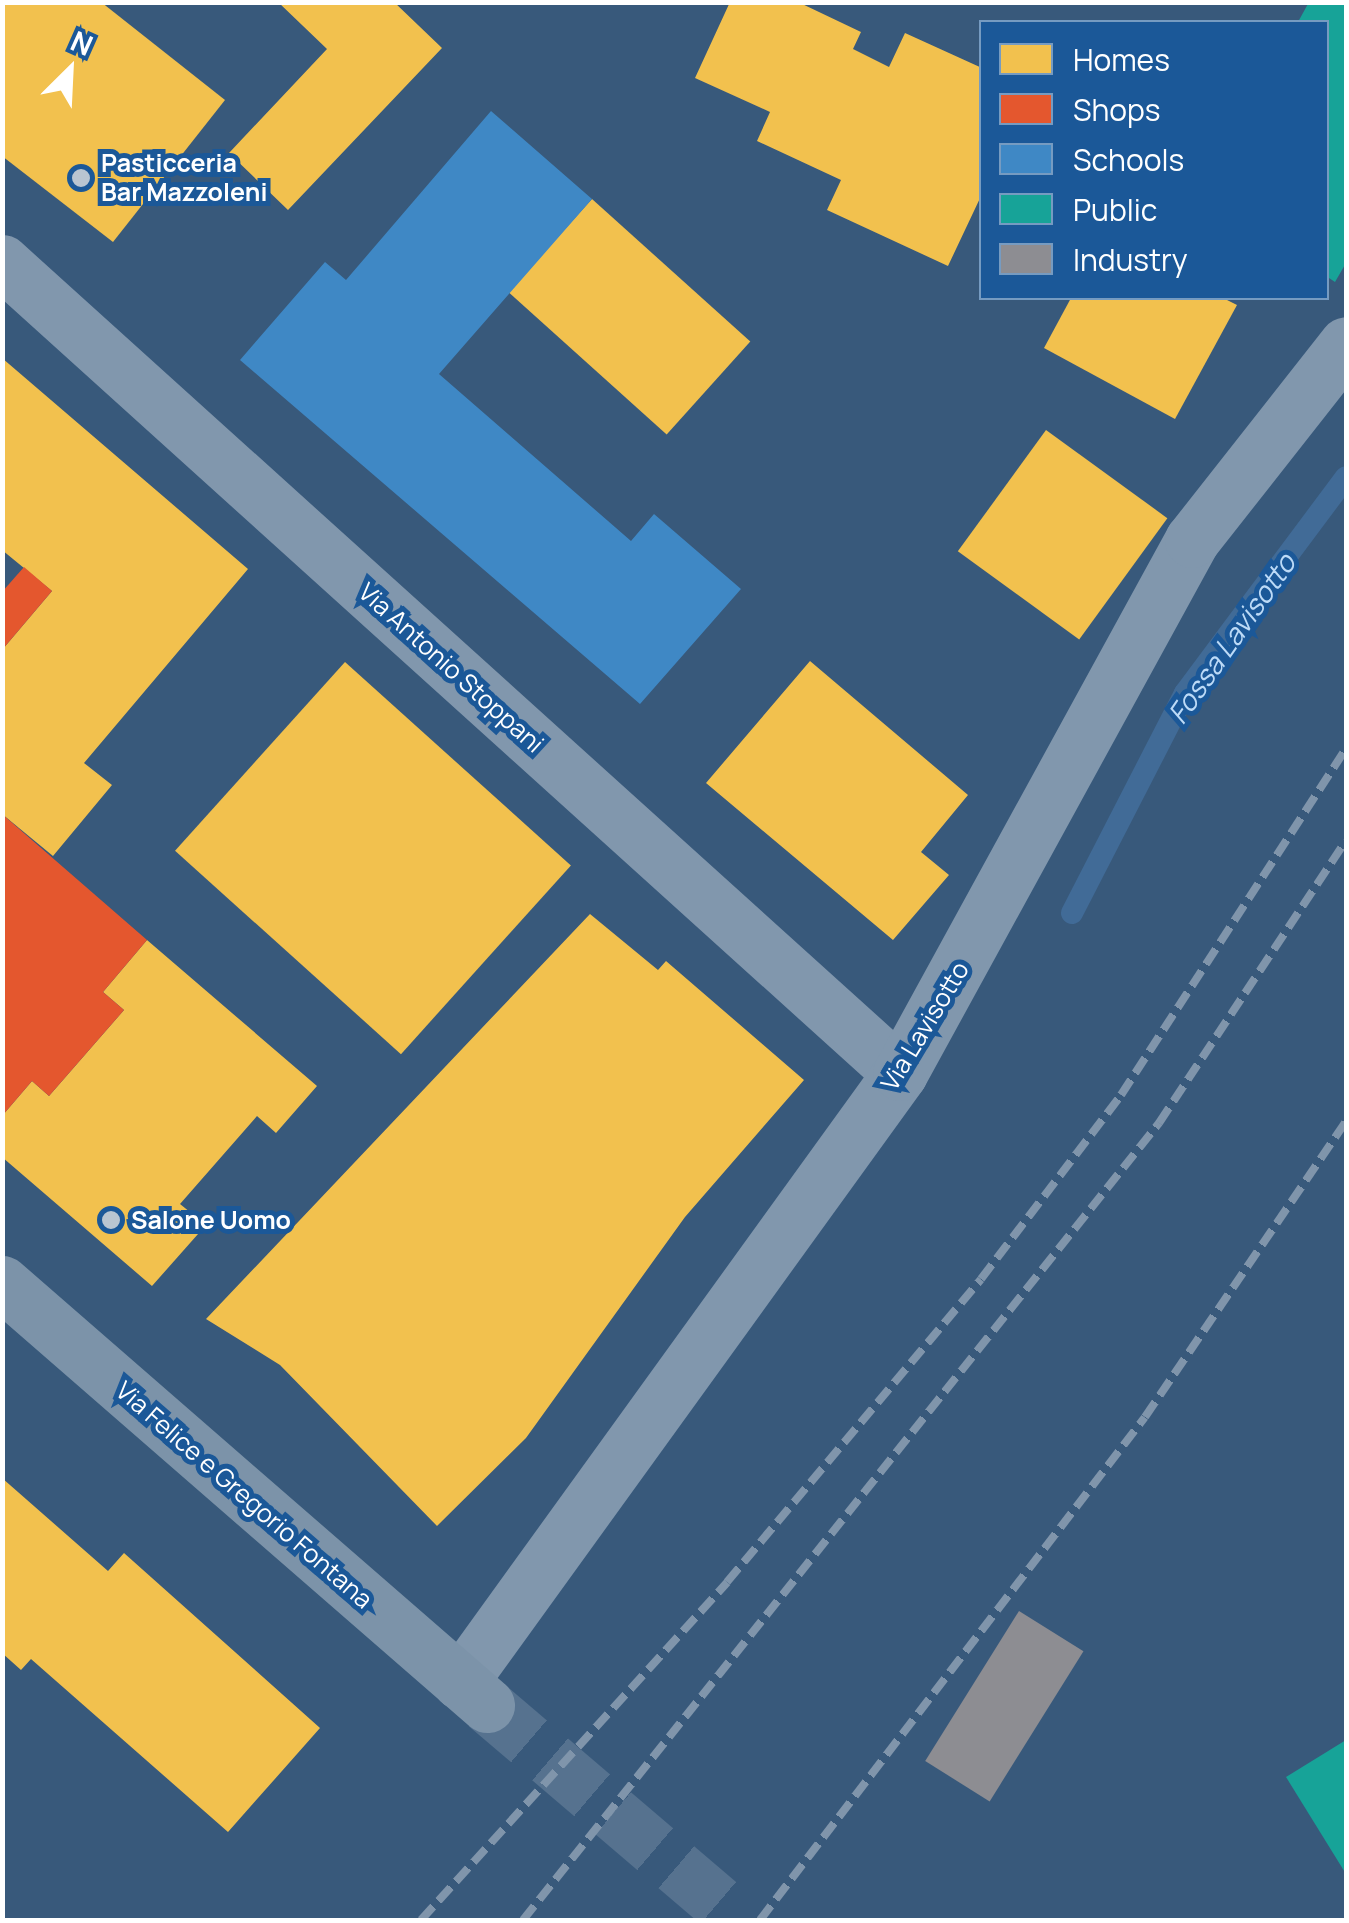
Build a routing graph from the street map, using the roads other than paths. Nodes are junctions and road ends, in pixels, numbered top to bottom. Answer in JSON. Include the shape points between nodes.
{"nodes":[{"id":1,"x":2,"y":262,"type":"edge"},
{"id":2,"x":1346,"y":344,"type":"edge"},
{"id":3,"x":900,"y":1073,"type":"junction"},
{"id":4,"x":2,"y":1283,"type":"edge"},
{"id":5,"x":473,"y":1694,"type":"joint"}],
"edges":[{"from":1,"to":3,"type":"street","name":"Via Antonio Stoppani"},
{"from":2,"to":3,"type":"street","name":"Via Lavisotto","via":[[1192,540]]},
{"from":3,"to":5,"type":"street","name":"Via Lavisotto"},
{"from":4,"to":5,"type":"main road","name":"Via Felice e Gregorio Fontana"}]}
